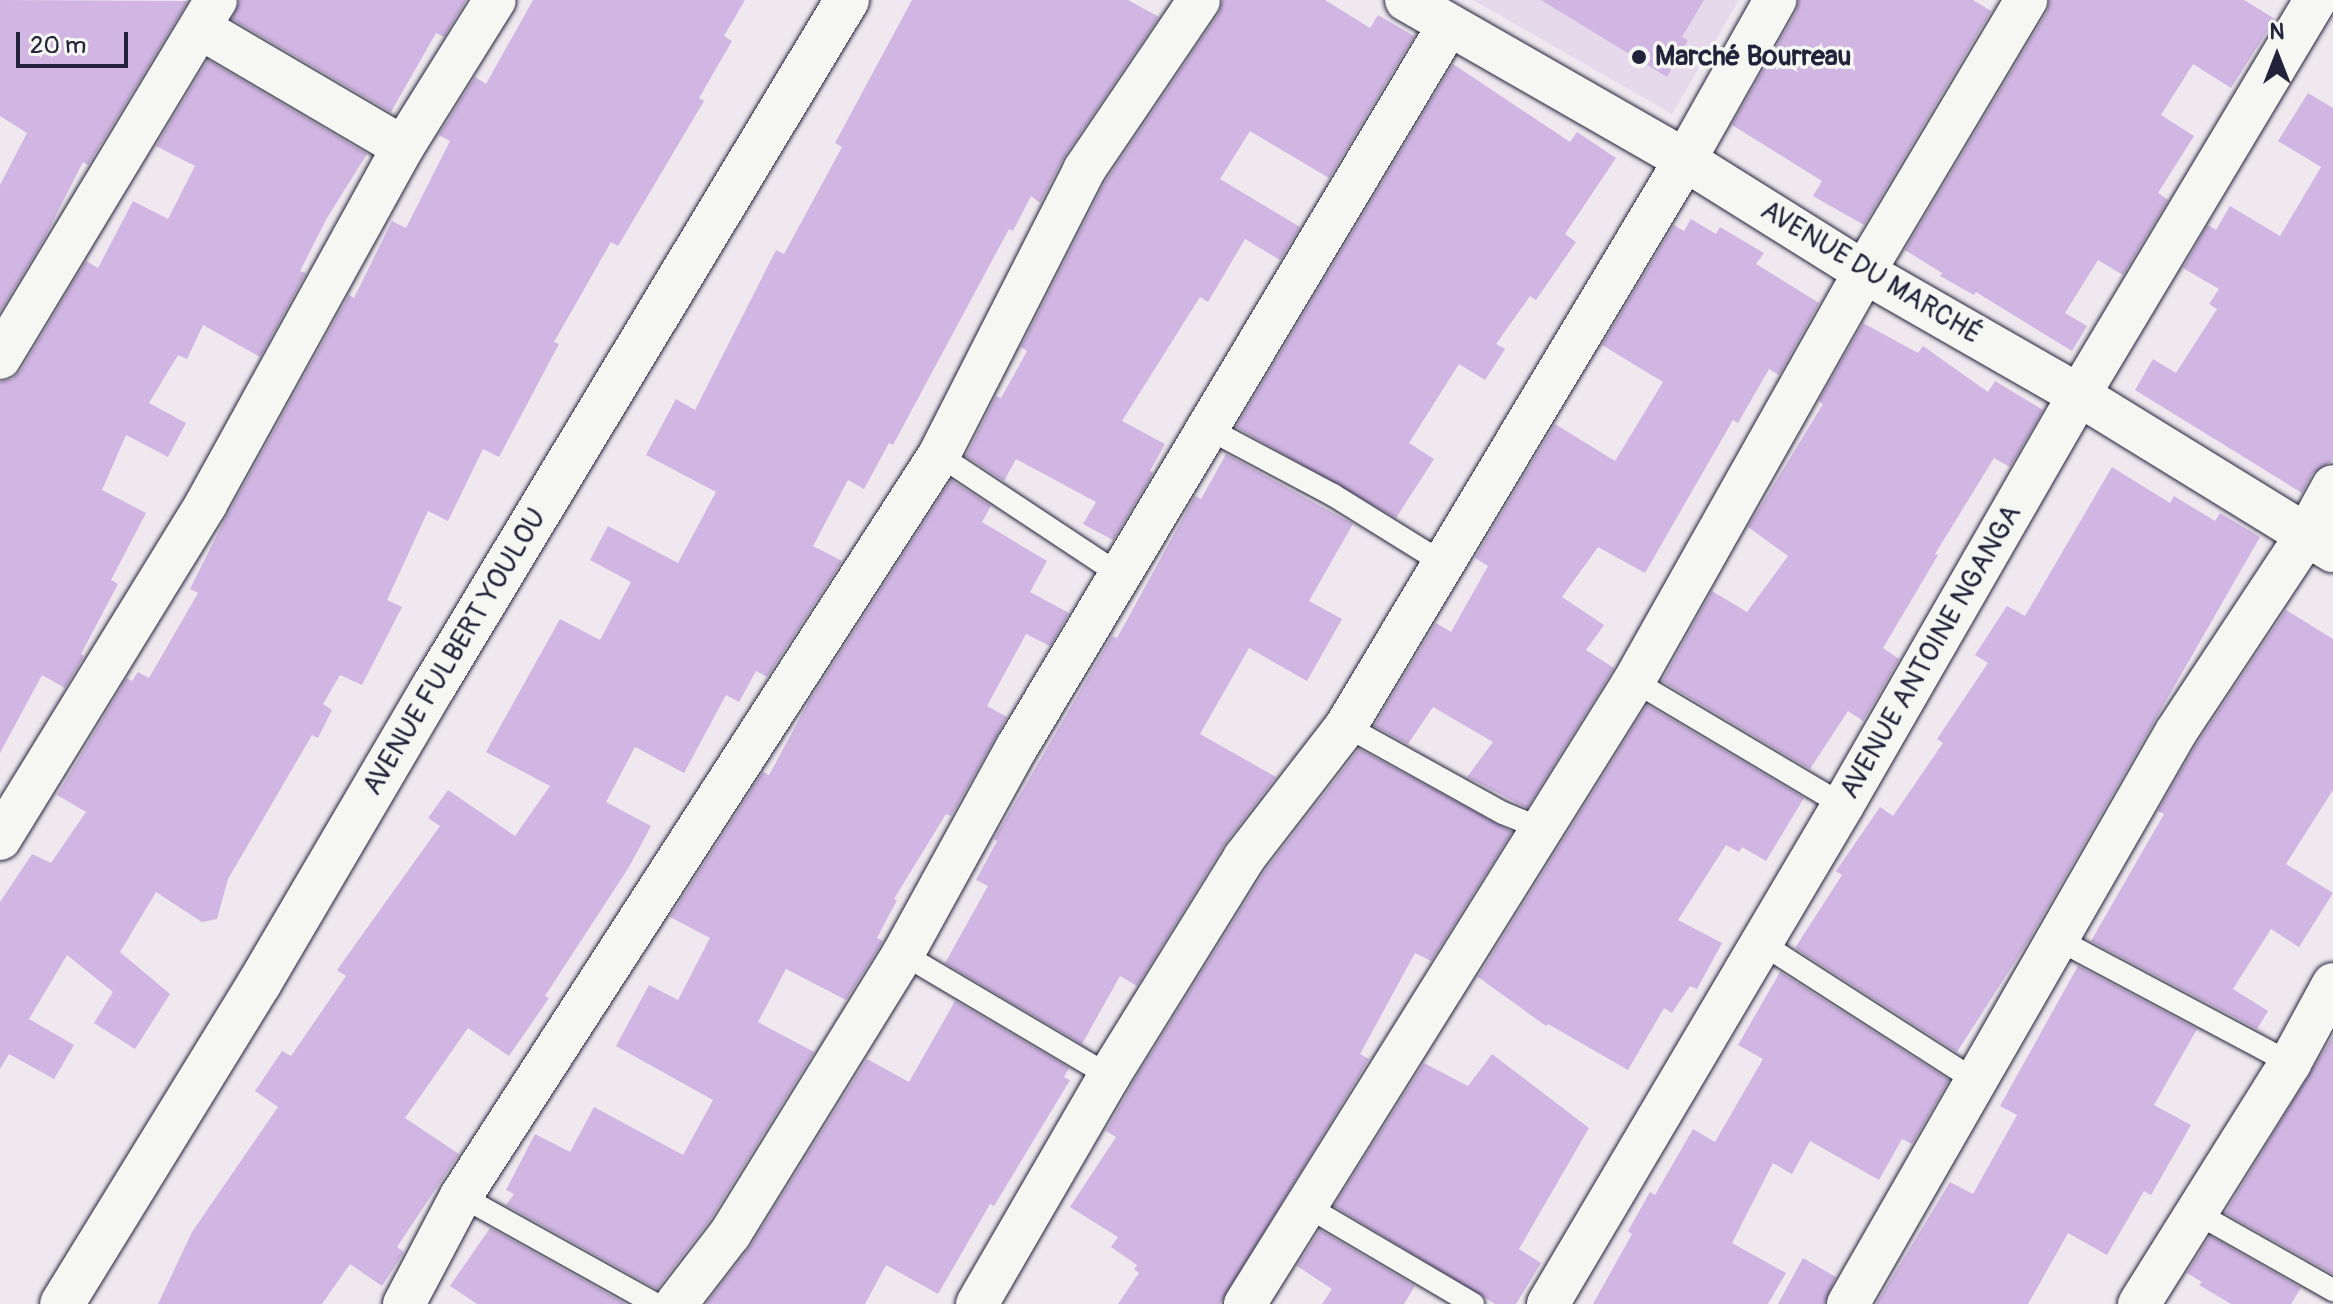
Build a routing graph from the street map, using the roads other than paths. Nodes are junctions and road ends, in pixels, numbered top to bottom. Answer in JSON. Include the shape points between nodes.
{"nodes":[{"id":1,"x":495,"y":0,"type":"edge"},
{"id":2,"x":847,"y":0,"type":"edge"},
{"id":3,"x":1199,"y":0,"type":"edge"},
{"id":4,"x":1406,"y":0,"type":"edge"},
{"id":5,"x":1775,"y":0,"type":"edge"},
{"id":6,"x":2026,"y":0,"type":"edge"},
{"id":7,"x":2315,"y":0,"type":"edge"},
{"id":8,"x":208,"y":14,"type":"edge"},
{"id":9,"x":1448,"y":26,"type":"junction"},
{"id":10,"x":403,"y":147,"type":"junction"},
{"id":11,"x":1685,"y":160,"type":"junction"},
{"id":12,"x":1864,"y":272,"type":"junction"},
{"id":13,"x":0,"y":358,"type":"edge"},
{"id":14,"x":2079,"y":395,"type":"junction"},
{"id":15,"x":1207,"y":428,"type":"junction"},
{"id":16,"x":939,"y":455,"type":"junction"},
{"id":17,"x":2333,"y":486,"type":"edge"},
{"id":18,"x":2319,"y":544,"type":"edge"},
{"id":19,"x":1441,"y":562,"type":"junction"},
{"id":20,"x":1120,"y":575,"type":"junction"},
{"id":21,"x":1634,"y":681,"type":"junction"},
{"id":22,"x":1346,"y":726,"type":"junction"},
{"id":23,"x":1843,"y":805,"type":"junction"},
{"id":24,"x":1542,"y":829,"type":"junction"},
{"id":25,"x":0,"y":839,"type":"edge"},
{"id":26,"x":2059,"y":940,"type":"junction"},
{"id":27,"x":1761,"y":943,"type":"junction"},
{"id":28,"x":903,"y":954,"type":"junction"},
{"id":29,"x":2333,"y":984,"type":"edge"},
{"id":30,"x":2290,"y":1063,"type":"junction"},
{"id":31,"x":1109,"y":1076,"type":"junction"},
{"id":32,"x":1976,"y":1081,"type":"junction"},
{"id":33,"x":461,"y":1196,"type":"junction"},
{"id":34,"x":1305,"y":1205,"type":"junction"},
{"id":35,"x":2195,"y":1212,"type":"junction"},
{"id":36,"x":2333,"y":1290,"type":"edge"},
{"id":37,"x":62,"y":1304,"type":"edge"},
{"id":38,"x":404,"y":1304,"type":"edge"},
{"id":39,"x":655,"y":1304,"type":"edge"},
{"id":40,"x":676,"y":1304,"type":"edge"},
{"id":41,"x":977,"y":1304,"type":"edge"},
{"id":42,"x":1245,"y":1304,"type":"edge"},
{"id":43,"x":1473,"y":1304,"type":"edge"},
{"id":44,"x":1548,"y":1304,"type":"edge"},
{"id":45,"x":1848,"y":1304,"type":"edge"},
{"id":46,"x":2139,"y":1304,"type":"edge"}],
"edges":[{"from":1,"to":10,"type":"street"},
{"from":2,"to":37,"type":"main road","name":"AVENUE FULBERT YOULOU"},
{"from":3,"to":16,"type":"street","via":[[1084,170]]},
{"from":4,"to":9,"type":"street","name":"AVENUE DU MARCHÉ"},
{"from":5,"to":11,"type":"street"},
{"from":6,"to":12,"type":"street"},
{"from":7,"to":14,"type":"street","name":"AVENUE ANTOINE NGANGA"},
{"from":8,"to":10,"type":"street"},
{"from":8,"to":13,"type":"street"},
{"from":9,"to":11,"type":"street","name":"AVENUE DU MARCHÉ"},
{"from":9,"to":15,"type":"street"},
{"from":10,"to":25,"type":"street","via":[[206,504]]},
{"from":11,"to":12,"type":"street","name":"AVENUE DU MARCHÉ"},
{"from":11,"to":19,"type":"street"},
{"from":12,"to":14,"type":"street","name":"AVENUE DU MARCHÉ"},
{"from":12,"to":21,"type":"street"},
{"from":14,"to":18,"type":"street","name":"AVENUE DU MARCHÉ"},
{"from":14,"to":23,"type":"street","name":"AVENUE ANTOINE NGANGA"},
{"from":15,"to":19,"type":"lane","via":[[1333,495]]},
{"from":15,"to":20,"type":"street"},
{"from":16,"to":20,"type":"lane"},
{"from":16,"to":33,"type":"street"},
{"from":17,"to":18,"type":"street"},
{"from":18,"to":26,"type":"street","via":[[2176,732]]},
{"from":19,"to":22,"type":"street"},
{"from":20,"to":28,"type":"street"},
{"from":21,"to":23,"type":"lane"},
{"from":21,"to":24,"type":"street"},
{"from":22,"to":24,"type":"lane","via":[[1460,791]]},
{"from":22,"to":31,"type":"street","via":[[1244,858]]},
{"from":23,"to":27,"type":"street","name":"AVENUE ANTOINE NGANGA"},
{"from":24,"to":34,"type":"street"},
{"from":26,"to":30,"type":"lane"},
{"from":26,"to":32,"type":"street"},
{"from":27,"to":32,"type":"lane"},
{"from":27,"to":44,"type":"street","name":"AVENUE ANTOINE NGANGA"},
{"from":28,"to":31,"type":"lane"},
{"from":28,"to":40,"type":"street","via":[[730,1234]]},
{"from":29,"to":30,"type":"street"},
{"from":30,"to":35,"type":"street"},
{"from":31,"to":41,"type":"street"},
{"from":32,"to":45,"type":"street"},
{"from":33,"to":38,"type":"street"},
{"from":33,"to":39,"type":"lane"},
{"from":34,"to":42,"type":"street"},
{"from":34,"to":43,"type":"lane"},
{"from":35,"to":36,"type":"lane"},
{"from":35,"to":46,"type":"street"}]}
